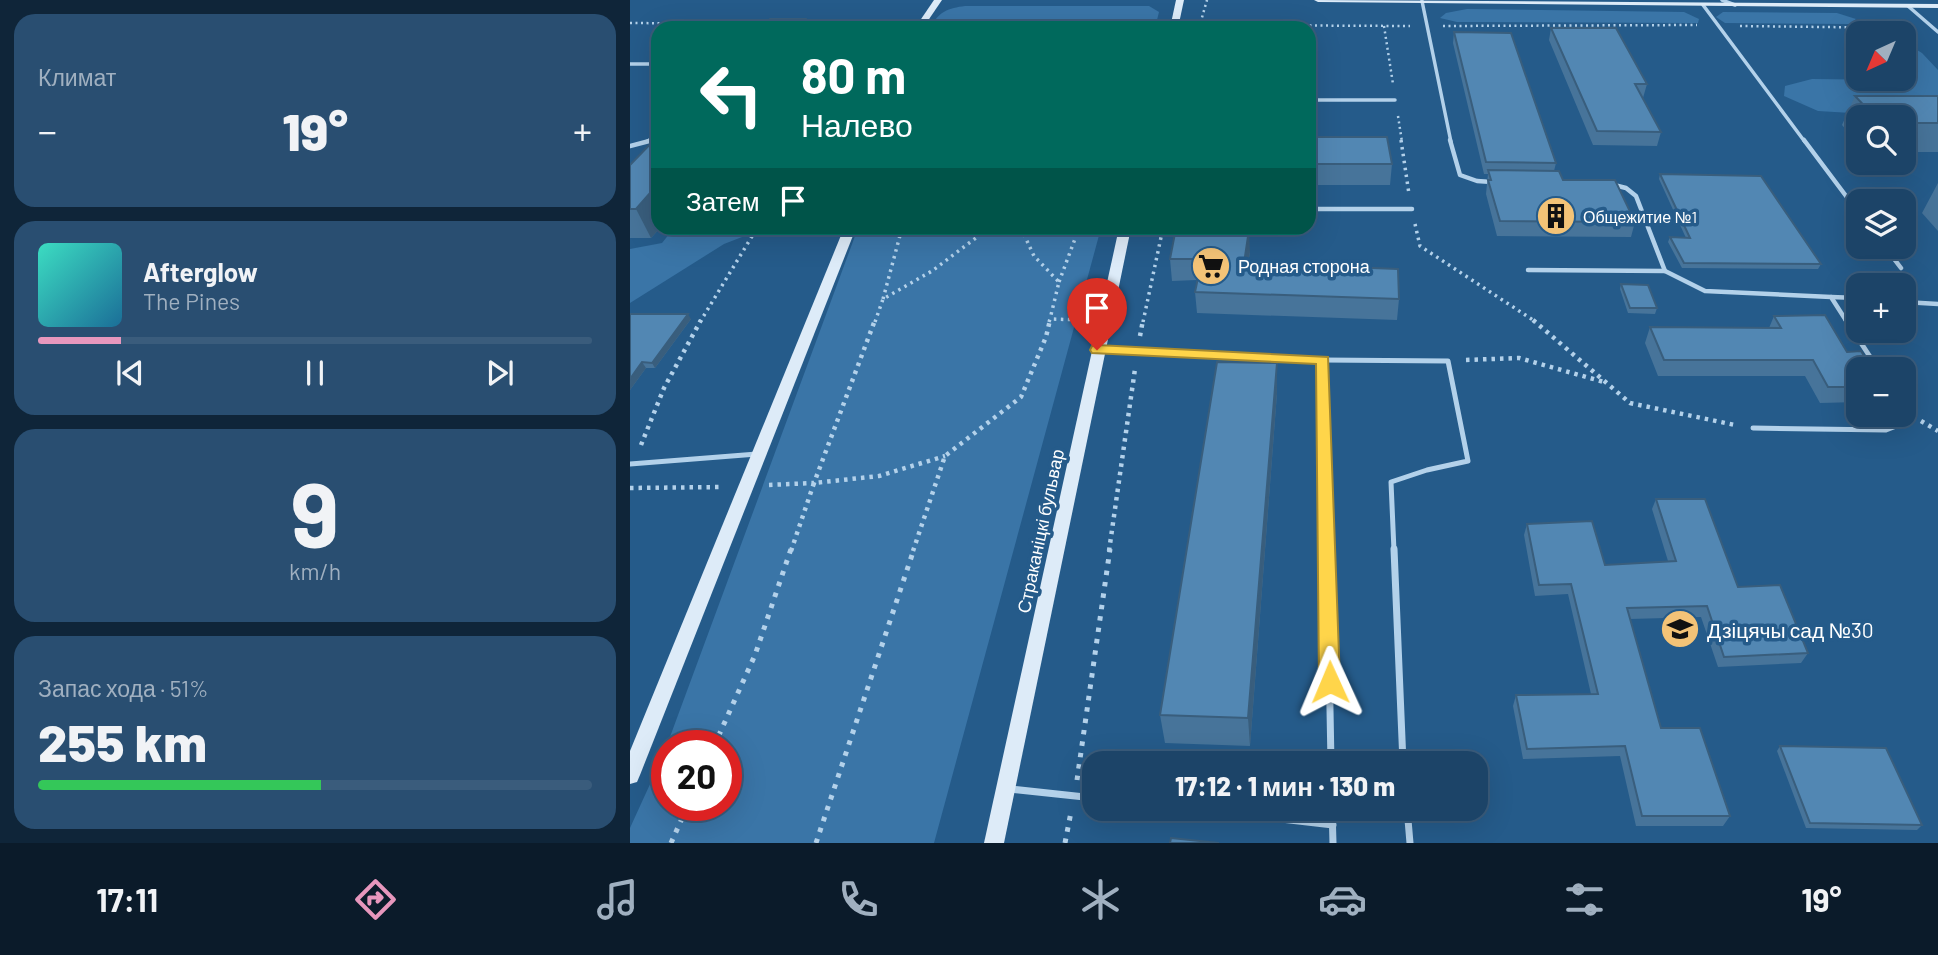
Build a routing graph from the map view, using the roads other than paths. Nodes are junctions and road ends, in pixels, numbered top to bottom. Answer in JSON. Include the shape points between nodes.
{"nodes":[{"id":1,"x":938,"y":0,"type":"edge"},
{"id":2,"x":1180,"y":0,"type":"edge"},
{"id":3,"x":1318,"y":0,"type":"edge"},
{"id":4,"x":1608,"y":0,"type":"edge"},
{"id":5,"x":1722,"y":0,"type":"edge"},
{"id":6,"x":1422,"y":1,"type":"edge"},
{"id":7,"x":1599,"y":4,"type":"junction"},
{"id":8,"x":1703,"y":5,"type":"junction"},
{"id":9,"x":1738,"y":6,"type":"junction"},
{"id":10,"x":1908,"y":6,"type":"junction"},
{"id":11,"x":1938,"y":6,"type":"edge"},
{"id":12,"x":923,"y":21,"type":"edge"},
{"id":13,"x":1175,"y":21,"type":"edge"},
{"id":14,"x":1936,"y":30,"type":"edge"},
{"id":15,"x":630,"y":64,"type":"edge"},
{"id":16,"x":651,"y":64,"type":"edge"},
{"id":17,"x":1316,"y":100,"type":"edge"},
{"id":18,"x":1395,"y":100,"type":"dead end"},
{"id":19,"x":651,"y":141,"type":"edge"},
{"id":20,"x":630,"y":146,"type":"edge"},
{"id":21,"x":1505,"y":182,"type":"edge"},
{"id":22,"x":1612,"y":184,"type":"edge"},
{"id":23,"x":1846,"y":196,"type":"edge"},
{"id":24,"x":1316,"y":209,"type":"edge"},
{"id":25,"x":1412,"y":209,"type":"road end"},
{"id":26,"x":847,"y":235,"type":"edge"},
{"id":27,"x":1123,"y":235,"type":"edge"},
{"id":28,"x":1894,"y":259,"type":"edge"},
{"id":29,"x":1901,"y":268,"type":"dead end"},
{"id":30,"x":1528,"y":270,"type":"dead end"},
{"id":31,"x":1664,"y":271,"type":"junction"},
{"id":32,"x":1831,"y":296,"type":"junction"},
{"id":33,"x":1846,"y":298,"type":"edge"},
{"id":34,"x":1916,"y":303,"type":"edge"},
{"id":35,"x":1938,"y":304,"type":"edge"},
{"id":36,"x":1097,"y":350,"type":"junction"},
{"id":37,"x":1870,"y":357,"type":"edge"},
{"id":38,"x":1323,"y":360,"type":"junction"},
{"id":39,"x":1894,"y":427,"type":"edge"},
{"id":40,"x":1754,"y":428,"type":"road end"},
{"id":41,"x":757,"y":454,"type":"junction"},
{"id":42,"x":632,"y":463,"type":"edge"},
{"id":43,"x":1331,"y":751,"type":"edge"},
{"id":44,"x":1403,"y":751,"type":"edge"},
{"id":45,"x":630,"y":775,"type":"edge"},
{"id":46,"x":1007,"y":788,"type":"junction"},
{"id":47,"x":1082,"y":797,"type":"edge"},
{"id":48,"x":1298,"y":821,"type":"edge"},
{"id":49,"x":1333,"y":821,"type":"edge"},
{"id":50,"x":1408,"y":821,"type":"edge"},
{"id":51,"x":1333,"y":825,"type":"junction"},
{"id":52,"x":994,"y":843,"type":"edge"},
{"id":53,"x":1333,"y":843,"type":"edge"},
{"id":54,"x":1410,"y":843,"type":"edge"}],
"edges":[{"from":1,"to":12,"type":"street"},
{"from":2,"to":13,"type":"street"},
{"from":3,"to":6,"type":"street"},
{"from":4,"to":7,"type":"lane"},
{"from":5,"to":9,"type":"lane"},
{"from":6,"to":7,"type":"street"},
{"from":6,"to":21,"type":"lane","via":[[1460,175]]},
{"from":7,"to":8,"type":"street"},
{"from":8,"to":9,"type":"street"},
{"from":8,"to":23,"type":"lane"},
{"from":9,"to":10,"type":"street"},
{"from":10,"to":11,"type":"street"},
{"from":10,"to":14,"type":"lane"},
{"from":15,"to":16,"type":"lane"},
{"from":17,"to":18,"type":"lane"},
{"from":19,"to":20,"type":"lane"},
{"from":22,"to":31,"type":"lane","via":[[1636,196]]},
{"from":24,"to":25,"type":"lane"},
{"from":26,"to":41,"type":"street"},
{"from":27,"to":36,"type":"street","name":"Страканіцкі бульвар"},
{"from":28,"to":29,"type":"lane"},
{"from":30,"to":31,"type":"lane"},
{"from":31,"to":32,"type":"lane","via":[[1705,291]]},
{"from":32,"to":33,"type":"lane"},
{"from":32,"to":37,"type":"lane"},
{"from":34,"to":35,"type":"lane"},
{"from":36,"to":38,"type":"lane"},
{"from":36,"to":46,"type":"street","name":"Страканіцкі бульвар"},
{"from":38,"to":43,"type":"lane"},
{"from":38,"to":44,"type":"lane","via":[[1448,361],[1468,461],[1391,482]]},
{"from":39,"to":40,"type":"lane"},
{"from":41,"to":42,"type":"lane"},
{"from":41,"to":45,"type":"street"},
{"from":46,"to":47,"type":"lane"},
{"from":46,"to":52,"type":"street","name":"Страканіцкі бульвар"},
{"from":48,"to":51,"type":"lane"},
{"from":49,"to":51,"type":"lane"},
{"from":50,"to":54,"type":"lane"},
{"from":51,"to":53,"type":"lane"}]}
